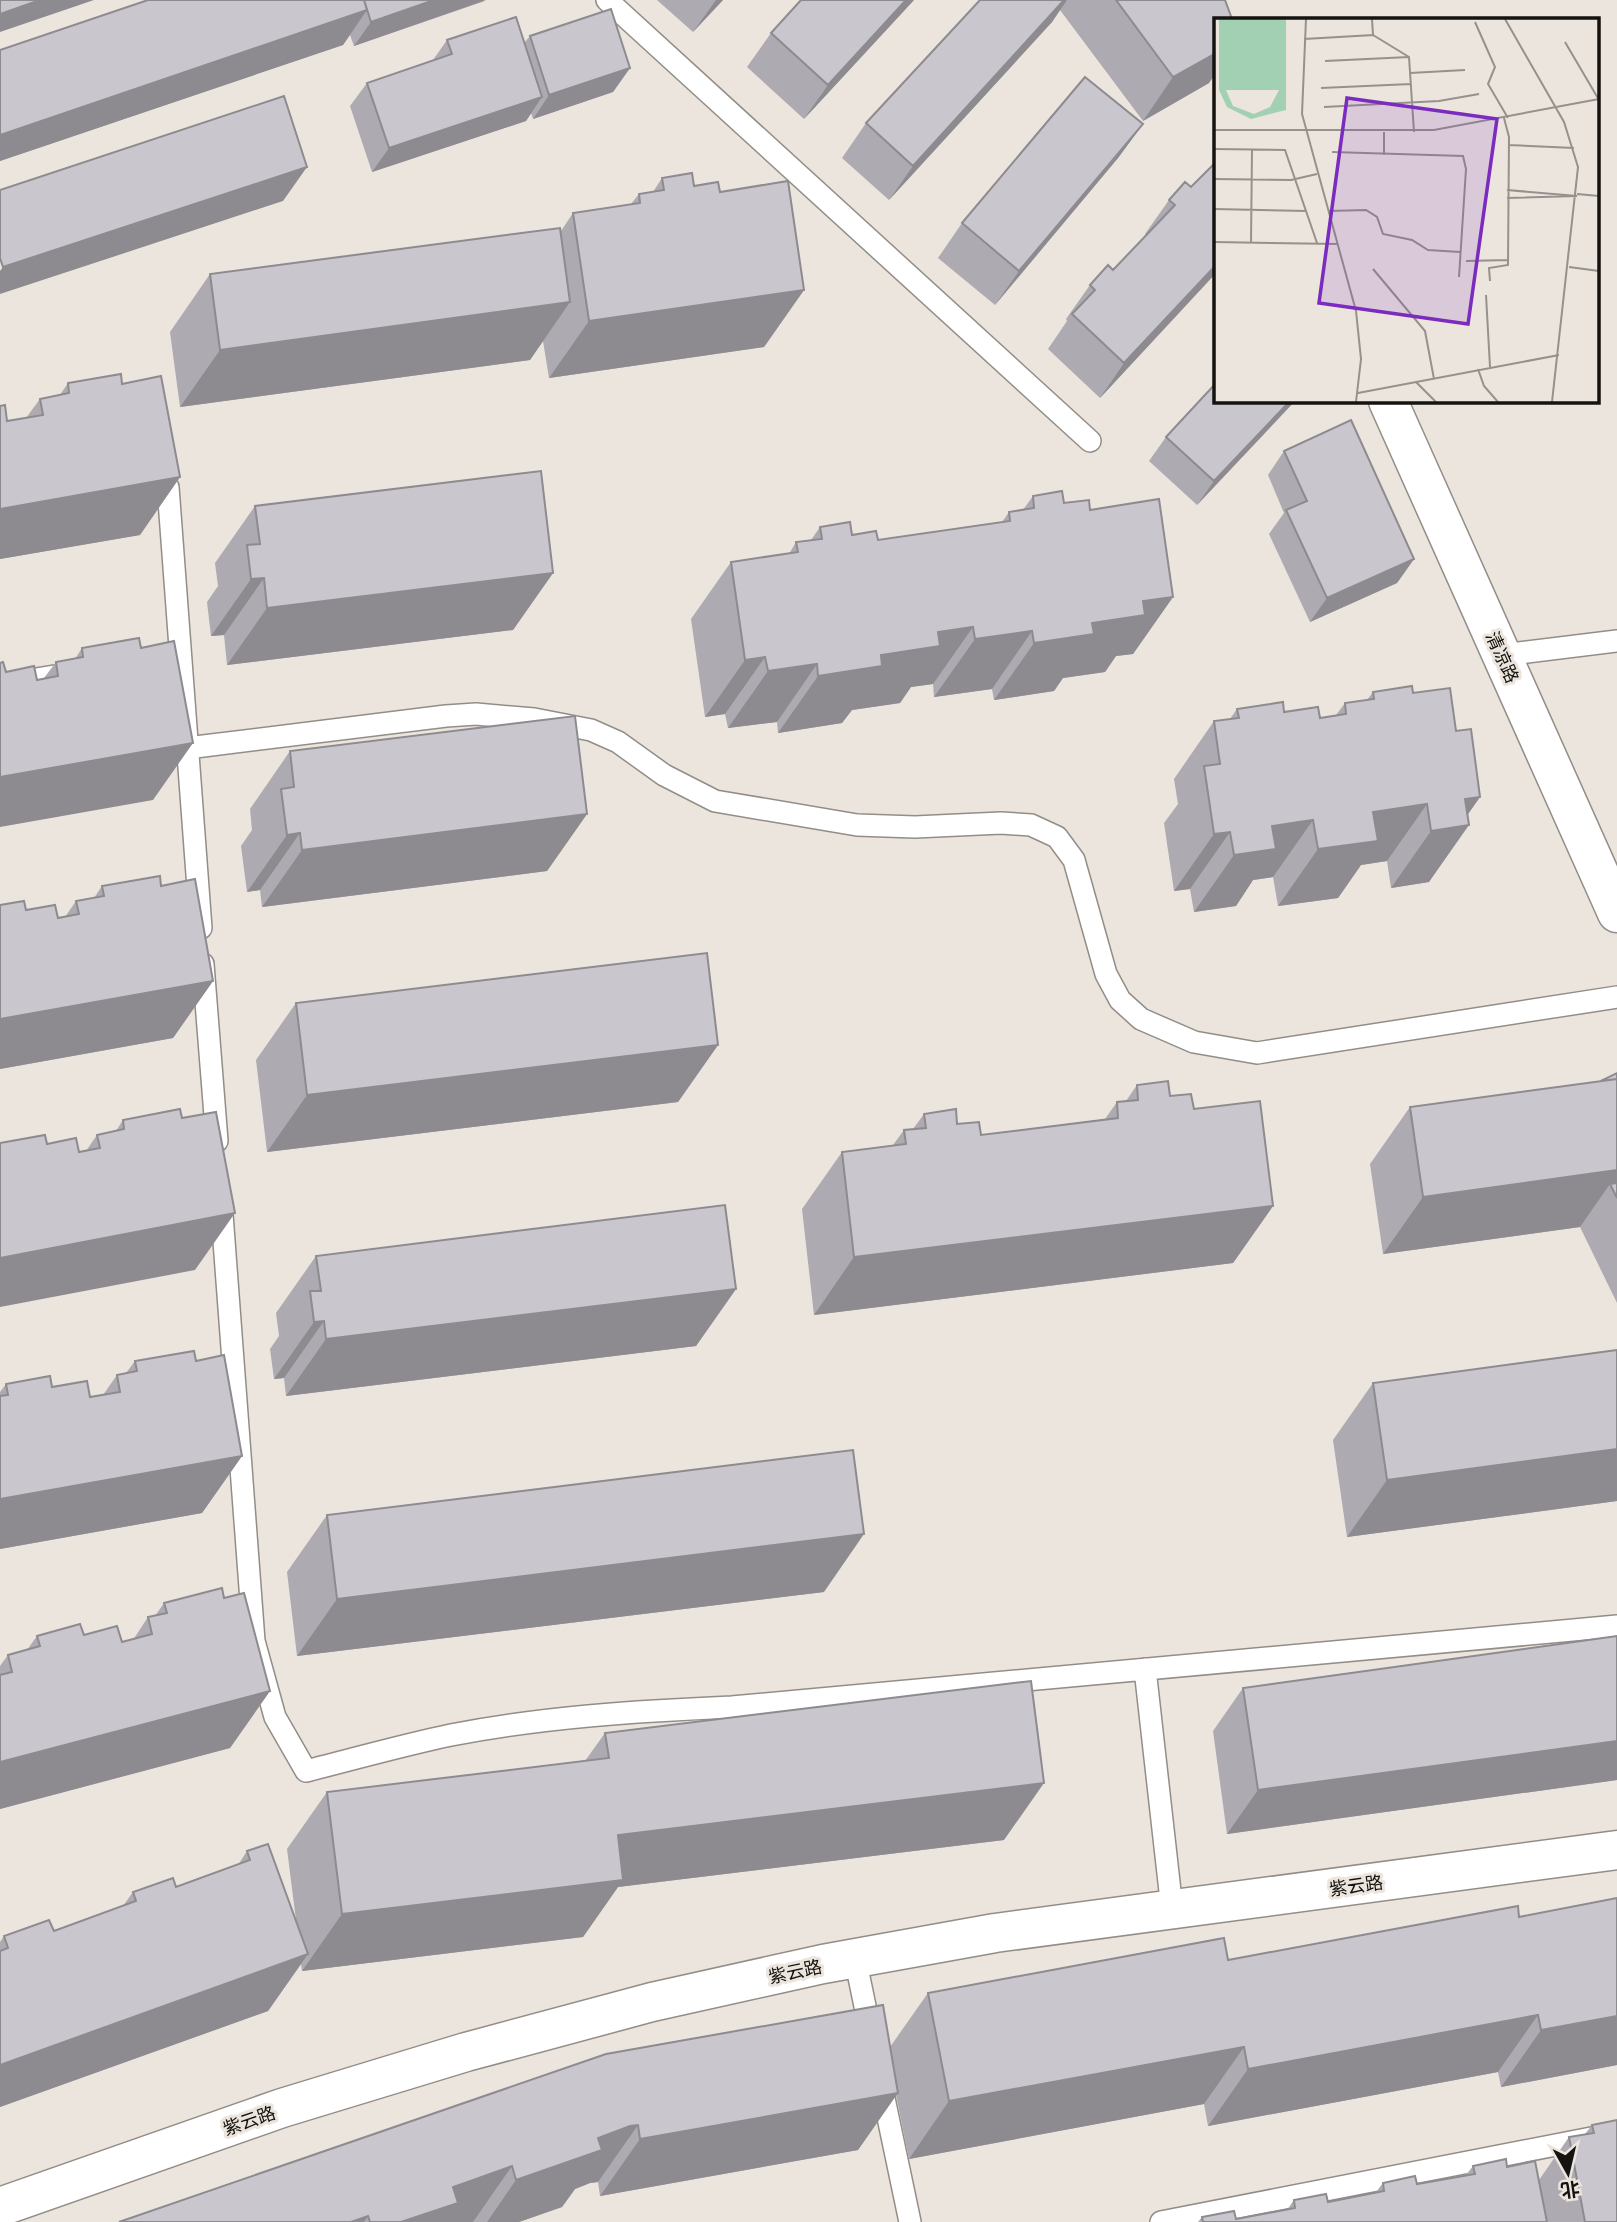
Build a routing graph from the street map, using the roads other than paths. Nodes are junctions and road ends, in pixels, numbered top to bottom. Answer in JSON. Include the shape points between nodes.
{"nodes":[{"id":1,"x":607,"y":0,"type":"edge"},
{"id":2,"x":1388,"y":402,"type":"edge"},
{"id":3,"x":1090,"y":441,"type":"dead end"},
{"id":4,"x":168,"y":487,"type":"edge"},
{"id":5,"x":1617,"y":640,"type":"edge"},
{"id":6,"x":1502,"y":655,"type":"junction"},
{"id":7,"x":88,"y":670,"type":"edge"},
{"id":8,"x":0,"y":685,"type":"edge"},
{"id":9,"x":187,"y":748,"type":"junction"},
{"id":10,"x":1617,"y":913,"type":"edge"},
{"id":11,"x":1617,"y":997,"type":"edge"},
{"id":12,"x":1617,"y":1626,"type":"edge"},
{"id":13,"x":1145,"y":1669,"type":"junction"},
{"id":14,"x":1617,"y":1850,"type":"edge"},
{"id":15,"x":1172,"y":1909,"type":"junction"},
{"id":16,"x":855,"y":1958,"type":"junction"},
{"id":17,"x":1617,"y":2133,"type":"edge"},
{"id":18,"x":0,"y":2207,"type":"edge"},
{"id":19,"x":910,"y":2222,"type":"edge"},
{"id":20,"x":1161,"y":2222,"type":"edge"}],
"edges":[{"from":1,"to":3,"type":"lane"},
{"from":2,"to":6,"type":"street","name":"清凉路"},
{"from":4,"to":9,"type":"lane"},
{"from":5,"to":6,"type":"lane"},
{"from":6,"to":10,"type":"street","name":"清凉路"},
{"from":7,"to":8,"type":"lane"},
{"from":9,"to":11,"type":"lane","via":[[456,715],[534,719],[591,730],[618,742],[664,775],[716,801],[858,825],[1031,825],[1058,838],[1074,860],[1107,974],[1120,1000],[1141,1019],[1167,1032],[1257,1053]]},
{"from":9,"to":13,"type":"lane","via":[[254,1641],[275,1717],[306,1771],[450,1736],[543,1721]]},
{"from":12,"to":13,"type":"lane"},
{"from":13,"to":15,"type":"lane"},
{"from":14,"to":15,"type":"street","name":"紫云路"},
{"from":15,"to":16,"type":"street","name":"紫云路"},
{"from":16,"to":18,"type":"street","name":"紫云路","via":[[652,2002],[466,2052],[282,2108]]},
{"from":16,"to":19,"type":"lane"},
{"from":17,"to":20,"type":"lane"}]}
